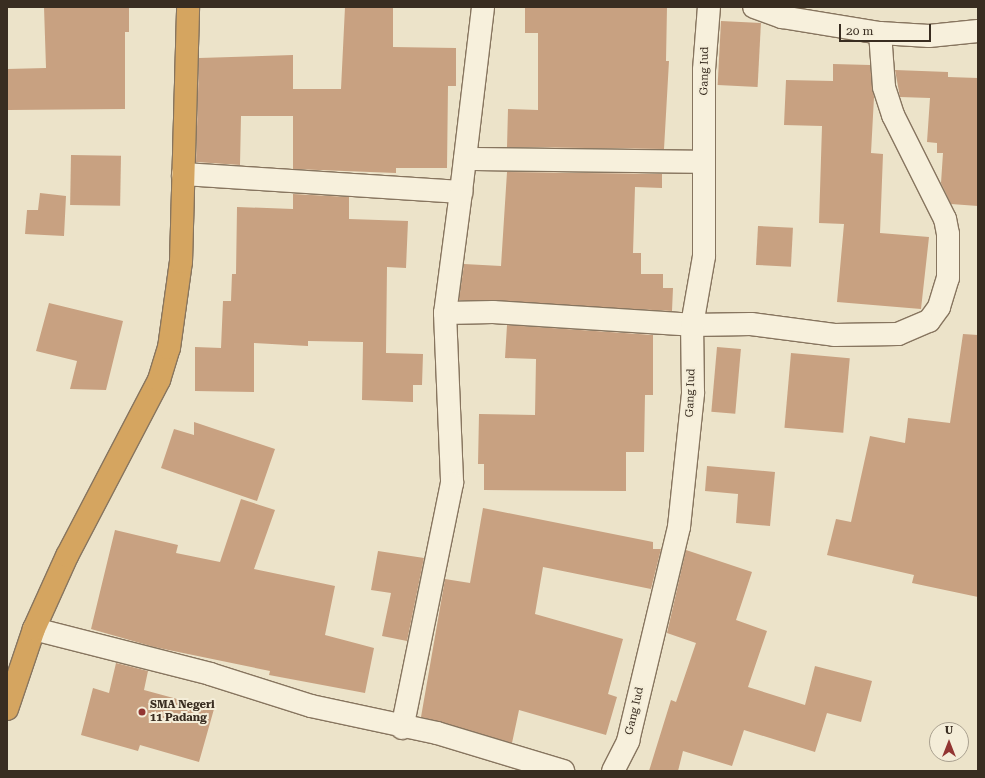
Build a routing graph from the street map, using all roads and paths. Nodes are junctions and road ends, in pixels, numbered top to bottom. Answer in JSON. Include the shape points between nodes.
{"nodes":[{"id":1,"x":188,"y":7,"type":"edge"},
{"id":2,"x":483,"y":7,"type":"edge"},
{"id":3,"x":709,"y":7,"type":"edge"},
{"id":4,"x":754,"y":7,"type":"edge"},
{"id":5,"x":978,"y":31,"type":"edge"},
{"id":6,"x":880,"y":33,"type":"junction"},
{"id":7,"x":465,"y":159,"type":"junction"},
{"id":8,"x":704,"y":162,"type":"junction"},
{"id":9,"x":183,"y":174,"type":"junction"},
{"id":10,"x":461,"y":192,"type":"junction"},
{"id":11,"x":445,"y":313,"type":"junction"},
{"id":12,"x":692,"y":325,"type":"junction"},
{"id":13,"x":34,"y":629,"type":"junction"},
{"id":14,"x":7,"y":709,"type":"edge"},
{"id":15,"x":402,"y":728,"type":"junction"},
{"id":16,"x":563,"y":771,"type":"edge"},
{"id":17,"x":613,"y":771,"type":"edge"}],
"edges":[{"from":1,"to":9,"type":"highway"},
{"from":2,"to":7,"type":"street"},
{"from":3,"to":8,"type":"street","name":"Gang Iud","via":[[705,25]]},
{"from":4,"to":6,"type":"street","via":[[782,17]]},
{"from":5,"to":6,"type":"street","via":[[929,36]]},
{"from":6,"to":12,"type":"street","via":[[884,87],[893,115],[945,220],[948,234],[948,278],[940,307],[929,321],[898,334],[834,335],[752,324]]},
{"from":7,"to":8,"type":"street"},
{"from":7,"to":10,"type":"street"},
{"from":8,"to":12,"type":"street","name":"Gang Iud","via":[[704,256]]},
{"from":9,"to":10,"type":"street"},
{"from":9,"to":13,"type":"highway","via":[[181,262],[175,322],[159,380],[67,556]]},
{"from":10,"to":11,"type":"street"},
{"from":11,"to":12,"type":"street","via":[[500,313]]},
{"from":11,"to":15,"type":"street","via":[[452,483]]},
{"from":12,"to":17,"type":"street","name":"Gang Iud","via":[[693,393],[678,534],[628,741]]},
{"from":13,"to":14,"type":"highway"},
{"from":13,"to":15,"type":"street"},
{"from":15,"to":16,"type":"street","via":[[437,733]]}]}
